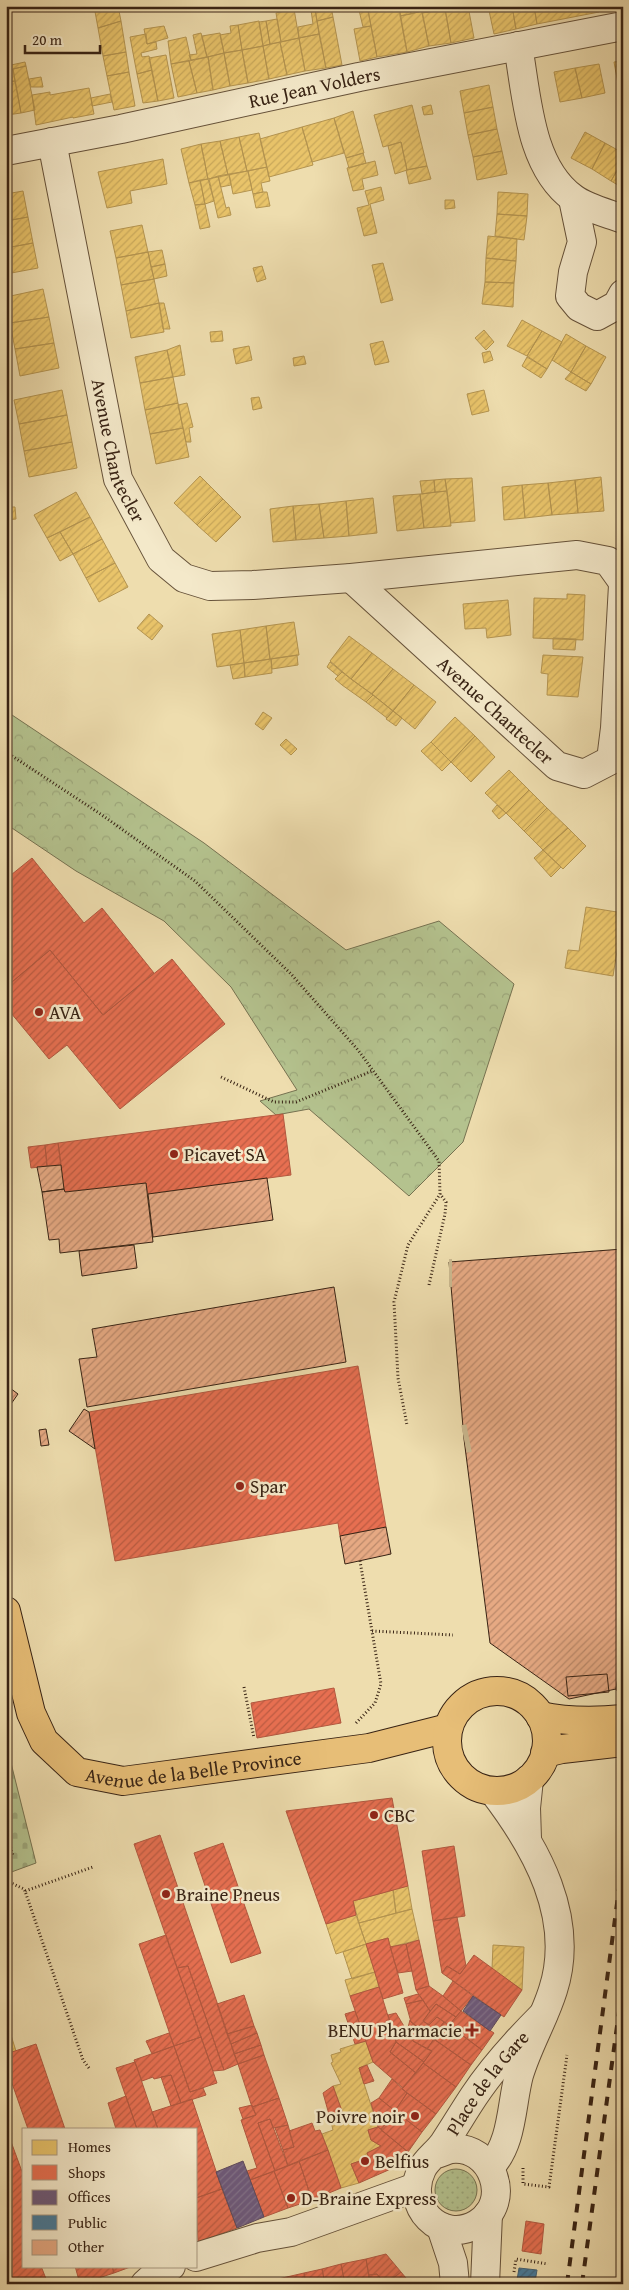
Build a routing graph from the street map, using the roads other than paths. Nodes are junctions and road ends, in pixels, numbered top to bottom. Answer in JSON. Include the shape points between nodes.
{"nodes":[{"id":1,"x":623,"y":26,"type":"edge"},
{"id":2,"x":518,"y":46,"type":"junction"},
{"id":3,"x":52,"y":142,"type":"junction"},
{"id":4,"x":6,"y":151,"type":"edge"},
{"id":5,"x":574,"y":199,"type":"junction"},
{"id":6,"x":623,"y":219,"type":"edge"},
{"id":7,"x":623,"y":294,"type":"edge"},
{"id":8,"x":351,"y":578,"type":"junction"},
{"id":9,"x":623,"y":584,"type":"edge"},
{"id":10,"x":6,"y":1611,"type":"edge"},
{"id":11,"x":540,"y":1716,"type":"junction"},
{"id":12,"x":448,"y":1728,"type":"junction"},
{"id":13,"x":620,"y":1731,"type":"edge"},
{"id":14,"x":362,"y":1739,"type":"junction"},
{"id":15,"x":545,"y":1753,"type":"junction"},
{"id":16,"x":449,"y":1756,"type":"junction"},
{"id":17,"x":530,"y":1779,"type":"junction"},
{"id":18,"x":493,"y":1791,"type":"junction"},
{"id":19,"x":527,"y":1839,"type":"junction"},
{"id":20,"x":542,"y":2014,"type":"junction"},
{"id":21,"x":436,"y":2154,"type":"junction"},
{"id":22,"x":490,"y":2167,"type":"junction"},
{"id":23,"x":416,"y":2186,"type":"junction"},
{"id":24,"x":488,"y":2214,"type":"junction"},
{"id":25,"x":441,"y":2227,"type":"junction"},
{"id":26,"x":198,"y":2256,"type":"edge"},
{"id":27,"x":168,"y":2268,"type":"edge"},
{"id":28,"x":145,"y":2284,"type":"edge"},
{"id":29,"x":455,"y":2284,"type":"edge"},
{"id":30,"x":485,"y":2284,"type":"edge"}],
"edges":[{"from":1,"to":2,"type":"street","name":"Rue Jean Volders"},
{"from":2,"to":3,"type":"street","name":"Rue Jean Volders"},
{"from":2,"to":5,"type":"street","via":[[538,151],[550,176]]},
{"from":3,"to":4,"type":"street","name":"Rue Jean Volders"},
{"from":3,"to":8,"type":"street","name":"Avenue Chantecler","via":[[118,479],[161,559],[184,578],[210,586]]},
{"from":5,"to":6,"type":"street"},
{"from":5,"to":7,"type":"street","via":[[582,242],[570,296],[579,307],[597,316],[617,305]]},
{"from":8,"to":9,"type":"street","name":"Avenue Chantecler","via":[[577,555],[608,560]]},
{"from":8,"to":9,"type":"street","name":"Avenue Chantecler","via":[[557,766],[584,774],[611,760]]},
{"from":10,"to":14,"type":"main road","name":"Avenue de la Belle Province","via":[[31,1713],[44,1741],[77,1772],[123,1781]]},
{"from":11,"to":12,"type":"main road","via":[[521,1698],[495,1691],[462,1705]]},
{"from":11,"to":13,"type":"main road","via":[[561,1721],[597,1722]]},
{"from":11,"to":15,"type":"main road","via":[[547,1740]]},
{"from":12,"to":14,"type":"main road","name":"Avenue de la Belle Province"},
{"from":12,"to":16,"type":"main road"},
{"from":13,"to":15,"type":"main road"},
{"from":14,"to":16,"type":"main road","name":"Avenue de la Belle Province"},
{"from":15,"to":17,"type":"main road","via":[[540,1767]]},
{"from":16,"to":18,"type":"main road","via":[[467,1781]]},
{"from":17,"to":18,"type":"main road","via":[[514,1788]]},
{"from":17,"to":19,"type":"street","name":"Place de la Gare","via":[[526,1808]]},
{"from":18,"to":19,"type":"street","name":"Place de la Gare"},
{"from":19,"to":20,"type":"street","name":"Place de la Gare","via":[[551,1893],[560,1934],[553,1991]]},
{"from":20,"to":21,"type":"street","name":"Place de la Gare","via":[[508,2051]]},
{"from":20,"to":22,"type":"street","name":"Place de la Gare","via":[[522,2065],[506,2141]]},
{"from":21,"to":22,"type":"street","name":"Place de la Gare","via":[[451,2149],[466,2150],[480,2156]]},
{"from":21,"to":23,"type":"street","name":"Place de la Gare","via":[[422,2168]]},
{"from":22,"to":24,"type":"street","via":[[496,2183],[496,2199]]},
{"from":23,"to":25,"type":"street","via":[[418,2203],[427,2217]]},
{"from":23,"to":26,"type":"street","via":[[291,2232],[257,2238]]},
{"from":24,"to":25,"type":"street","via":[[467,2228]]},
{"from":24,"to":30,"type":"street"},
{"from":25,"to":29,"type":"street","via":[[453,2263]]},
{"from":27,"to":28,"type":"street"}]}
